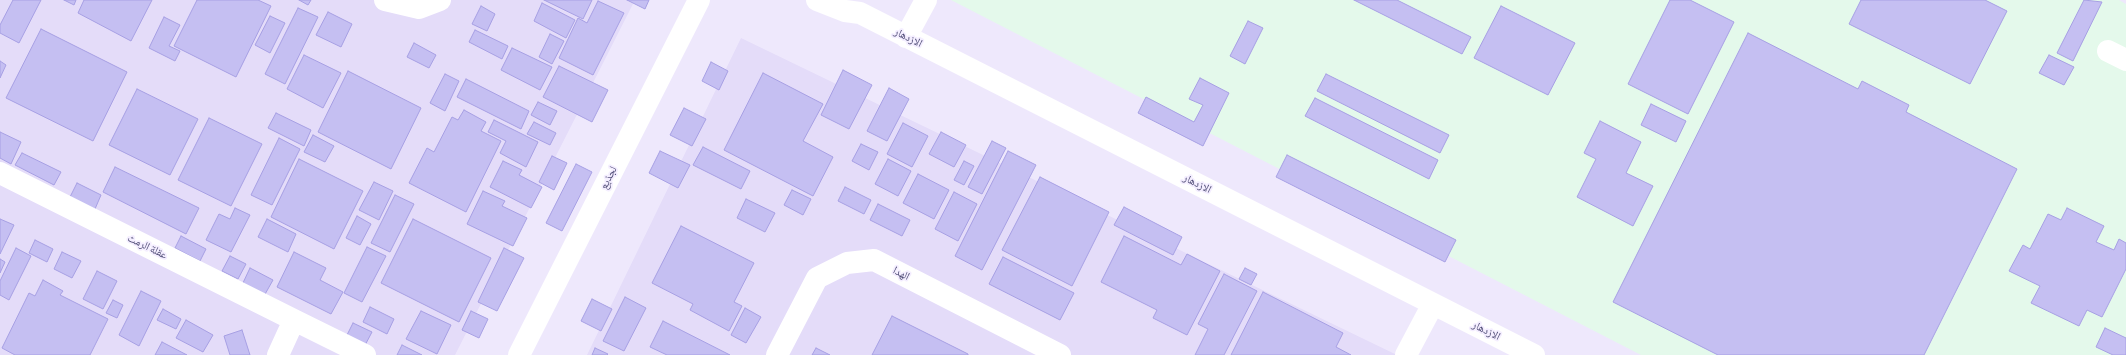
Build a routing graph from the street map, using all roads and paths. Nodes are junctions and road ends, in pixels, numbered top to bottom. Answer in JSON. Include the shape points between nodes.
{"nodes":[{"id":1,"x":385,"y":0,"type":"edge"},
{"id":2,"x":440,"y":0,"type":"edge"},
{"id":3,"x":699,"y":0,"type":"edge"},
{"id":4,"x":817,"y":0,"type":"edge"},
{"id":5,"x":926,"y":0,"type":"edge"},
{"id":6,"x":854,"y":7,"type":"edge"},
{"id":7,"x":906,"y":37,"type":"junction"},
{"id":8,"x":0,"y":173,"type":"edge"},
{"id":9,"x":1433,"y":304,"type":"junction"},
{"id":10,"x":294,"y":320,"type":"junction"},
{"id":11,"x":278,"y":355,"type":"edge"},
{"id":12,"x":365,"y":355,"type":"edge"},
{"id":13,"x":519,"y":355,"type":"edge"},
{"id":14,"x":777,"y":355,"type":"edge"},
{"id":15,"x":1060,"y":355,"type":"edge"},
{"id":16,"x":1406,"y":355,"type":"edge"},
{"id":17,"x":1534,"y":355,"type":"edge"}],
"edges":[{"from":1,"to":2,"type":"street","via":[[419,8]]},
{"from":3,"to":13,"type":"street","name":"لجذيع"},
{"from":4,"to":6,"type":"street","name":"الازدهار","via":[[845,11]]},
{"from":5,"to":7,"type":"street"},
{"from":6,"to":7,"type":"street","name":"الازدهار"},
{"from":7,"to":9,"type":"street","name":"الازدهار"},
{"from":8,"to":10,"type":"street","name":"عقلة الرمث"},
{"from":9,"to":16,"type":"street"},
{"from":9,"to":17,"type":"street","name":"الازدهار"},
{"from":10,"to":11,"type":"street"},
{"from":10,"to":12,"type":"street","name":"عقلة الرمث"},
{"from":14,"to":15,"type":"street","name":"الهدا","via":[[816,278],[847,263],[874,260]]}]}
